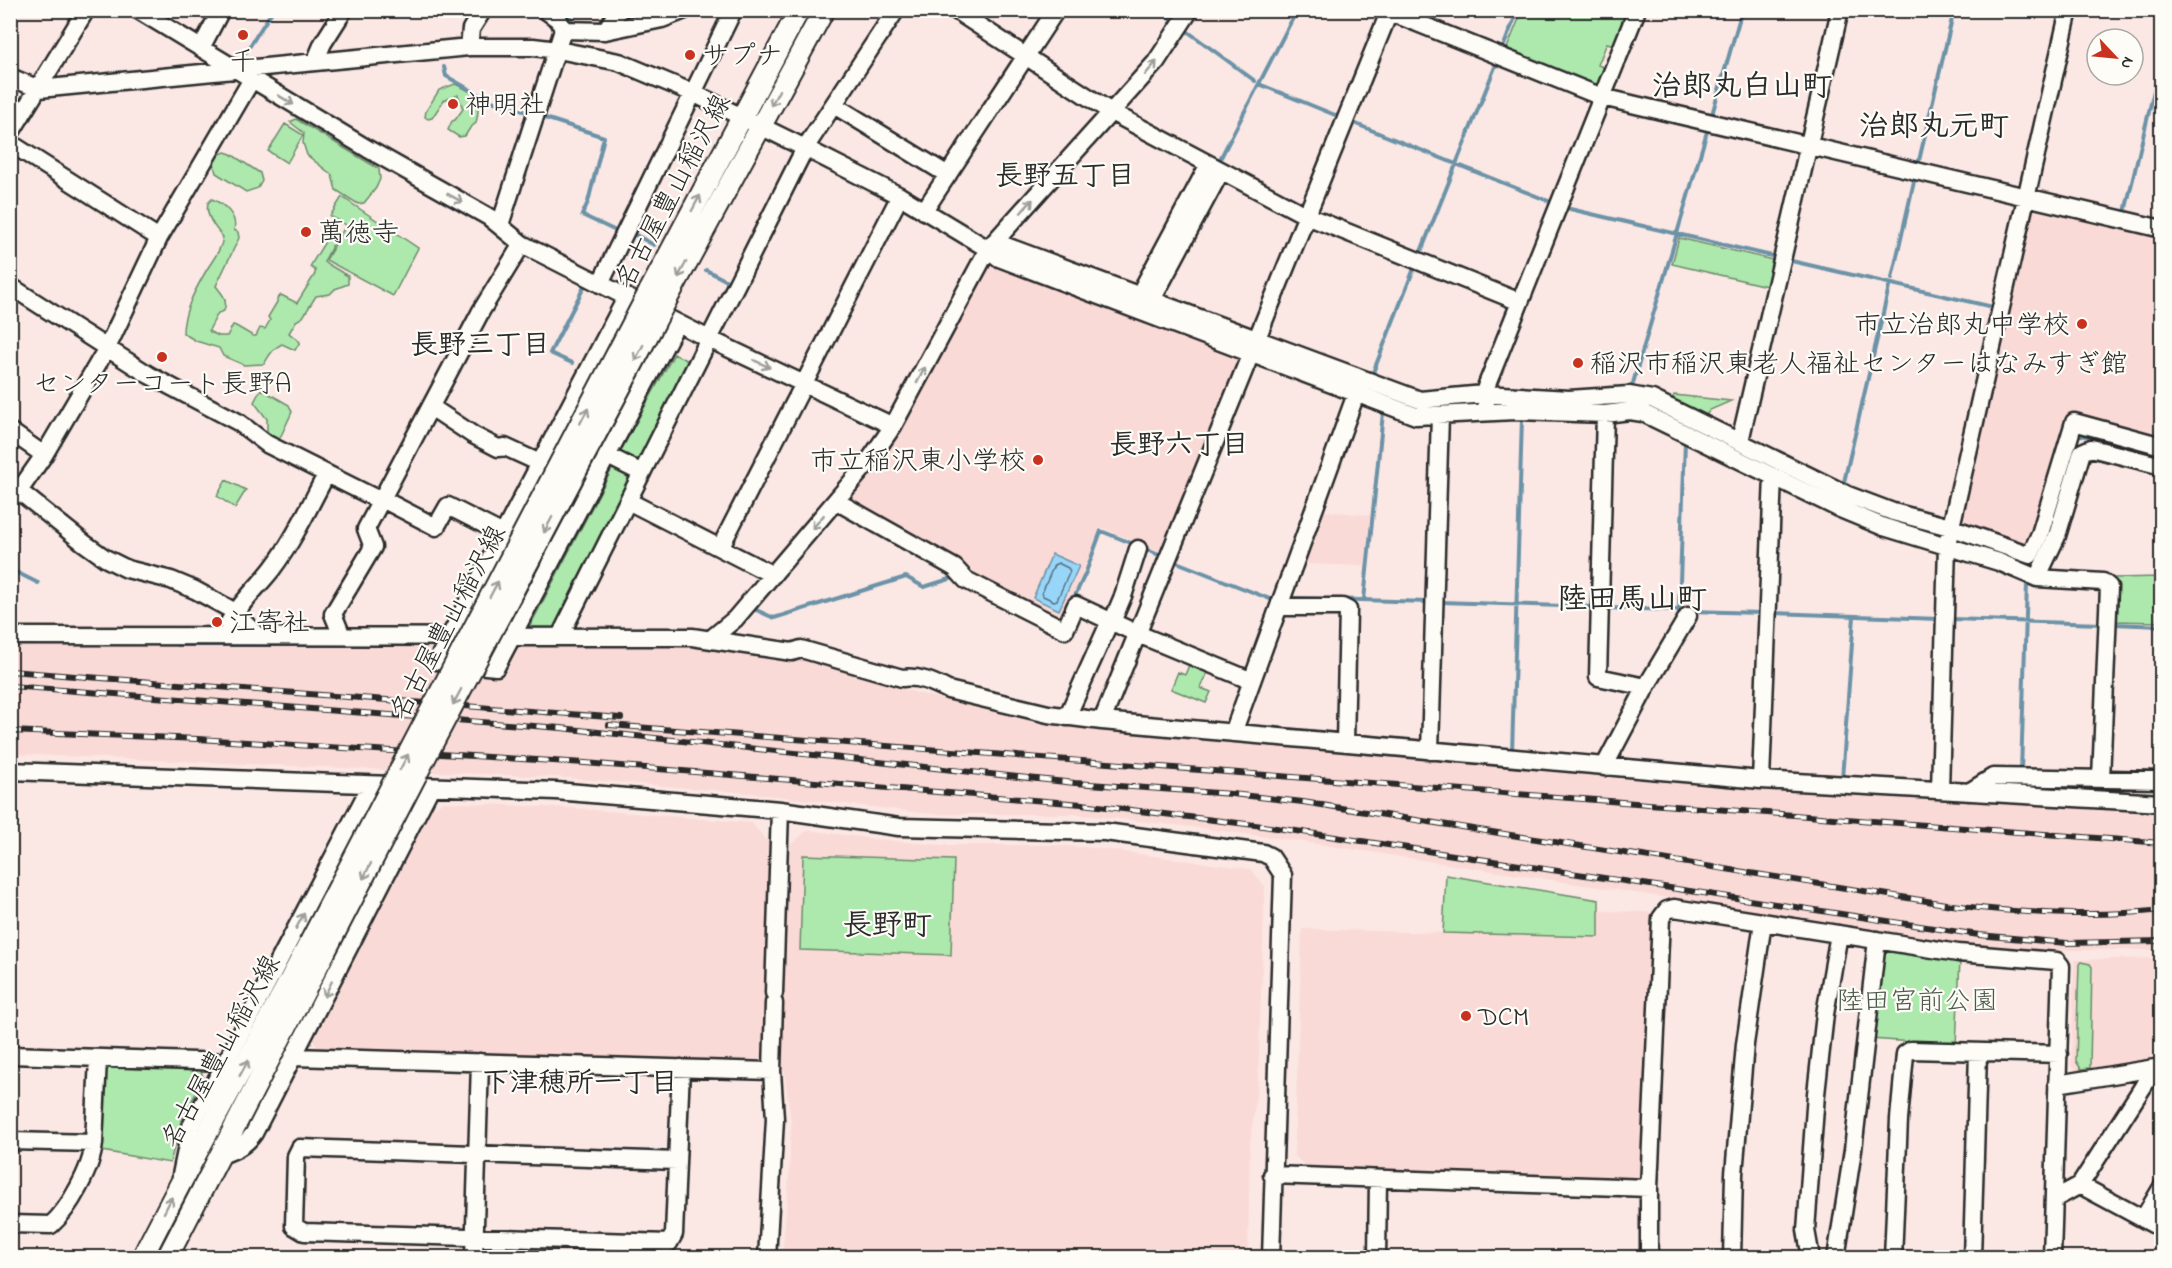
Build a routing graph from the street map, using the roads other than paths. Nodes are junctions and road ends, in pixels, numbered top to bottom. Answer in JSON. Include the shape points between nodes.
{"nodes":[{"id":1,"x":86,"y":10,"type":"edge"},
{"id":2,"x":138,"y":10,"type":"edge"},
{"id":3,"x":221,"y":10,"type":"edge"},
{"id":4,"x":344,"y":10,"type":"edge"},
{"id":5,"x":483,"y":10,"type":"edge"},
{"id":6,"x":545,"y":10,"type":"edge"},
{"id":7,"x":619,"y":10,"type":"edge"},
{"id":8,"x":685,"y":10,"type":"edge"},
{"id":9,"x":730,"y":10,"type":"edge"},
{"id":10,"x":799,"y":10,"type":"edge"},
{"id":11,"x":824,"y":10,"type":"edge"},
{"id":12,"x":896,"y":10,"type":"edge"},
{"id":13,"x":955,"y":10,"type":"edge"},
{"id":14,"x":1056,"y":10,"type":"edge"},
{"id":15,"x":1190,"y":10,"type":"edge"},
{"id":16,"x":1637,"y":10,"type":"edge"},
{"id":17,"x":1840,"y":10,"type":"edge"},
{"id":18,"x":2069,"y":10,"type":"edge"},
{"id":19,"x":1388,"y":11,"type":"edge"},
{"id":20,"x":564,"y":30,"type":"junction"},
{"id":21,"x":605,"y":31,"type":"junction"},
{"id":22,"x":469,"y":47,"type":"junction"},
{"id":23,"x":201,"y":48,"type":"junction"},
{"id":24,"x":558,"y":50,"type":"junction"},
{"id":25,"x":1027,"y":57,"type":"junction"},
{"id":26,"x":315,"y":62,"type":"junction"},
{"id":27,"x":236,"y":70,"type":"junction"},
{"id":28,"x":10,"y":77,"type":"edge"},
{"id":29,"x":252,"y":79,"type":"junction"},
{"id":30,"x":39,"y":89,"type":"junction"},
{"id":31,"x":693,"y":93,"type":"junction"},
{"id":32,"x":1602,"y":97,"type":"junction"},
{"id":33,"x":834,"y":105,"type":"junction"},
{"id":34,"x":1112,"y":112,"type":"junction"},
{"id":35,"x":742,"y":117,"type":"junction"},
{"id":36,"x":761,"y":126,"type":"junction"},
{"id":37,"x":10,"y":134,"type":"edge"},
{"id":38,"x":10,"y":143,"type":"edge"},
{"id":39,"x":1808,"y":147,"type":"junction"},
{"id":40,"x":805,"y":148,"type":"junction"},
{"id":41,"x":1215,"y":167,"type":"junction"},
{"id":42,"x":948,"y":175,"type":"junction"},
{"id":43,"x":900,"y":196,"type":"junction"},
{"id":44,"x":2026,"y":198,"type":"junction"},
{"id":45,"x":924,"y":212,"type":"junction"},
{"id":46,"x":1306,"y":216,"type":"junction"},
{"id":47,"x":500,"y":225,"type":"junction"},
{"id":48,"x":2162,"y":229,"type":"edge"},
{"id":49,"x":159,"y":238,"type":"junction"},
{"id":50,"x":522,"y":244,"type":"junction"},
{"id":51,"x":988,"y":249,"type":"junction"},
{"id":52,"x":600,"y":284,"type":"junction"},
{"id":53,"x":10,"y":286,"type":"edge"},
{"id":54,"x":658,"y":296,"type":"junction"},
{"id":55,"x":626,"y":298,"type":"junction"},
{"id":56,"x":1146,"y":298,"type":"junction"},
{"id":57,"x":1520,"y":302,"type":"junction"},
{"id":58,"x":677,"y":323,"type":"junction"},
{"id":59,"x":709,"y":339,"type":"junction"},
{"id":60,"x":1254,"y":346,"type":"junction"},
{"id":61,"x":107,"y":348,"type":"junction"},
{"id":62,"x":804,"y":383,"type":"junction"},
{"id":63,"x":1356,"y":394,"type":"junction"},
{"id":64,"x":1485,"y":394,"type":"junction"},
{"id":65,"x":431,"y":407,"type":"junction"},
{"id":66,"x":1488,"y":412,"type":"junction"},
{"id":67,"x":1605,"y":414,"type":"junction"},
{"id":68,"x":1440,"y":415,"type":"junction"},
{"id":69,"x":893,"y":426,"type":"junction"},
{"id":70,"x":10,"y":431,"type":"edge"},
{"id":71,"x":1740,"y":441,"type":"junction"},
{"id":72,"x":2162,"y":446,"type":"edge"},
{"id":73,"x":44,"y":455,"type":"junction"},
{"id":74,"x":606,"y":455,"type":"junction"},
{"id":75,"x":540,"y":463,"type":"junction"},
{"id":76,"x":2162,"y":466,"type":"edge"},
{"id":77,"x":642,"y":473,"type":"junction"},
{"id":78,"x":326,"y":475,"type":"junction"},
{"id":79,"x":1773,"y":476,"type":"junction"},
{"id":80,"x":15,"y":494,"type":"edge"},
{"id":81,"x":382,"y":500,"type":"junction"},
{"id":82,"x":628,"y":501,"type":"junction"},
{"id":83,"x":836,"y":501,"type":"junction"},
{"id":84,"x":503,"y":534,"type":"junction"},
{"id":85,"x":1949,"y":536,"type":"junction"},
{"id":86,"x":720,"y":548,"type":"junction"},
{"id":87,"x":1138,"y":549,"type":"dead end"},
{"id":88,"x":773,"y":575,"type":"junction"},
{"id":89,"x":2037,"y":579,"type":"junction"},
{"id":90,"x":1279,"y":607,"type":"junction"},
{"id":91,"x":233,"y":614,"type":"junction"},
{"id":92,"x":1688,"y":616,"type":"dead end"},
{"id":93,"x":1111,"y":621,"type":"junction"},
{"id":94,"x":1138,"y":634,"type":"junction"},
{"id":95,"x":222,"y":635,"type":"junction"},
{"id":96,"x":10,"y":636,"type":"edge"},
{"id":97,"x":258,"y":636,"type":"junction"},
{"id":98,"x":342,"y":636,"type":"junction"},
{"id":99,"x":512,"y":636,"type":"junction"},
{"id":100,"x":560,"y":636,"type":"junction"},
{"id":101,"x":449,"y":637,"type":"junction"},
{"id":102,"x":712,"y":638,"type":"junction"},
{"id":103,"x":1252,"y":681,"type":"junction"},
{"id":104,"x":1646,"y":687,"type":"junction"},
{"id":105,"x":1067,"y":717,"type":"junction"},
{"id":106,"x":1102,"y":722,"type":"junction"},
{"id":107,"x":1233,"y":733,"type":"junction"},
{"id":108,"x":1345,"y":743,"type":"junction"},
{"id":109,"x":1430,"y":751,"type":"junction"},
{"id":110,"x":1604,"y":767,"type":"junction"},
{"id":111,"x":10,"y":771,"type":"edge"},
{"id":112,"x":2102,"y":779,"type":"junction"},
{"id":113,"x":1761,"y":780,"type":"junction"},
{"id":114,"x":2162,"y":780,"type":"edge"},
{"id":115,"x":371,"y":785,"type":"junction"},
{"id":116,"x":431,"y":787,"type":"junction"},
{"id":117,"x":1940,"y":790,"type":"junction"},
{"id":118,"x":1969,"y":792,"type":"junction"},
{"id":119,"x":2162,"y":803,"type":"edge"},
{"id":120,"x":780,"y":810,"type":"junction"},
{"id":121,"x":1763,"y":922,"type":"junction"},
{"id":122,"x":1839,"y":934,"type":"junction"},
{"id":123,"x":1877,"y":940,"type":"junction"},
{"id":124,"x":317,"y":948,"type":"junction"},
{"id":125,"x":1978,"y":1052,"type":"junction"},
{"id":126,"x":2059,"y":1054,"type":"junction"},
{"id":127,"x":10,"y":1056,"type":"edge"},
{"id":128,"x":293,"y":1057,"type":"junction"},
{"id":129,"x":98,"y":1058,"type":"junction"},
{"id":130,"x":226,"y":1062,"type":"junction"},
{"id":131,"x":480,"y":1062,"type":"junction"},
{"id":132,"x":2158,"y":1067,"type":"edge"},
{"id":133,"x":681,"y":1068,"type":"junction"},
{"id":134,"x":772,"y":1071,"type":"junction"},
{"id":135,"x":2057,"y":1084,"type":"junction"},
{"id":136,"x":10,"y":1141,"type":"edge"},
{"id":137,"x":93,"y":1143,"type":"junction"},
{"id":138,"x":477,"y":1154,"type":"junction"},
{"id":139,"x":221,"y":1155,"type":"junction"},
{"id":140,"x":677,"y":1161,"type":"junction"},
{"id":141,"x":1272,"y":1175,"type":"junction"},
{"id":142,"x":1378,"y":1179,"type":"junction"},
{"id":143,"x":179,"y":1182,"type":"junction"},
{"id":144,"x":2080,"y":1185,"type":"junction"},
{"id":145,"x":2162,"y":1187,"type":"edge"},
{"id":146,"x":1649,"y":1188,"type":"junction"},
{"id":147,"x":2054,"y":1199,"type":"junction"},
{"id":148,"x":2143,"y":1219,"type":"junction"},
{"id":149,"x":10,"y":1224,"type":"edge"},
{"id":150,"x":2162,"y":1228,"type":"edge"},
{"id":151,"x":475,"y":1237,"type":"junction"},
{"id":152,"x":142,"y":1257,"type":"edge"},
{"id":153,"x":167,"y":1257,"type":"edge"},
{"id":154,"x":474,"y":1257,"type":"edge"},
{"id":155,"x":767,"y":1257,"type":"edge"},
{"id":156,"x":1271,"y":1257,"type":"edge"},
{"id":157,"x":1377,"y":1257,"type":"edge"},
{"id":158,"x":1649,"y":1257,"type":"edge"},
{"id":159,"x":1732,"y":1257,"type":"edge"},
{"id":160,"x":1812,"y":1257,"type":"edge"},
{"id":161,"x":1836,"y":1257,"type":"edge"},
{"id":162,"x":1893,"y":1257,"type":"edge"},
{"id":163,"x":1972,"y":1257,"type":"edge"},
{"id":164,"x":2052,"y":1257,"type":"edge"}],
"edges":[{"from":1,"to":30,"type":"street"},
{"from":2,"to":23,"type":"street"},
{"from":3,"to":23,"type":"street"},
{"from":4,"to":26,"type":"street"},
{"from":5,"to":22,"type":"street","via":[[471,29]]},
{"from":6,"to":20,"type":"street","via":[[559,20]]},
{"from":7,"to":21,"type":"street"},
{"from":8,"to":21,"type":"street"},
{"from":9,"to":31,"type":"street"},
{"from":10,"to":35,"type":"main road","name":"名古屋豊山稲沢線"},
{"from":11,"to":36,"type":"main road","name":"名古屋豊山稲沢線","one_way":true},
{"from":12,"to":33,"type":"street"},
{"from":13,"to":25,"type":"street"},
{"from":14,"to":25,"type":"street"},
{"from":34,"to":15,"type":"street","one_way":true,"via":[[1156,62]]},
{"from":16,"to":32,"type":"street"},
{"from":17,"to":39,"type":"street"},
{"from":18,"to":44,"type":"street"},
{"from":19,"to":32,"type":"street"},
{"from":19,"to":46,"type":"street"},
{"from":20,"to":21,"type":"street"},
{"from":20,"to":24,"type":"street"},
{"from":22,"to":24,"type":"street","via":[[507,45]]},
{"from":22,"to":26,"type":"street"},
{"from":23,"to":27,"type":"street"},
{"from":24,"to":31,"type":"street","via":[[619,62]]},
{"from":24,"to":47,"type":"street"},
{"from":25,"to":34,"type":"street"},
{"from":25,"to":42,"type":"street"},
{"from":26,"to":27,"type":"street"},
{"from":27,"to":29,"type":"street"},
{"from":27,"to":30,"type":"street"},
{"from":28,"to":30,"type":"street"},
{"from":29,"to":47,"type":"street","one_way":true},
{"from":29,"to":49,"type":"street"},
{"from":30,"to":37,"type":"street"},
{"from":31,"to":35,"type":"street"},
{"from":31,"to":52,"type":"street"},
{"from":32,"to":39,"type":"street"},
{"from":32,"to":57,"type":"street"},
{"from":33,"to":40,"type":"street"},
{"from":33,"to":42,"type":"street"},
{"from":34,"to":41,"type":"street"},
{"from":51,"to":34,"type":"street","one_way":true},
{"from":35,"to":36,"type":"street"},
{"from":54,"to":35,"type":"main road","name":"名古屋豊山稲沢線","one_way":true},
{"from":36,"to":40,"type":"street"},
{"from":36,"to":54,"type":"main road","name":"名古屋豊山稲沢線","one_way":true},
{"from":38,"to":49,"type":"street"},
{"from":39,"to":44,"type":"street"},
{"from":39,"to":71,"type":"street"},
{"from":40,"to":43,"type":"street"},
{"from":40,"to":59,"type":"street"},
{"from":41,"to":46,"type":"street"},
{"from":41,"to":56,"type":"street"},
{"from":42,"to":45,"type":"street"},
{"from":43,"to":45,"type":"street"},
{"from":43,"to":62,"type":"street"},
{"from":44,"to":48,"type":"street"},
{"from":44,"to":85,"type":"street"},
{"from":45,"to":51,"type":"street"},
{"from":46,"to":57,"type":"street"},
{"from":46,"to":60,"type":"street"},
{"from":47,"to":50,"type":"street"},
{"from":49,"to":61,"type":"street"},
{"from":50,"to":52,"type":"street"},
{"from":50,"to":65,"type":"street","via":[[481,311]]},
{"from":51,"to":56,"type":"street","via":[[1006,246]]},
{"from":51,"to":60,"type":"street","via":[[999,258]]},
{"from":69,"to":51,"type":"street","one_way":true},
{"from":52,"to":55,"type":"street"},
{"from":53,"to":61,"type":"street"},
{"from":54,"to":124,"type":"main road","name":"名古屋豊山稲沢線","bridge":true},
{"from":55,"to":58,"type":"street"},
{"from":55,"to":75,"type":"street"},
{"from":56,"to":60,"type":"street"},
{"from":57,"to":64,"type":"street"},
{"from":58,"to":59,"type":"street"},
{"from":58,"to":74,"type":"street"},
{"from":59,"to":62,"type":"street","one_way":true},
{"from":59,"to":77,"type":"street"},
{"from":60,"to":63,"type":"street"},
{"from":60,"to":64,"type":"street","via":[[1420,400]]},
{"from":60,"to":94,"type":"street"},
{"from":61,"to":73,"type":"street"},
{"from":61,"to":78,"type":"street"},
{"from":62,"to":69,"type":"street"},
{"from":62,"to":86,"type":"street"},
{"from":63,"to":68,"type":"street","via":[[1416,416]]},
{"from":63,"to":90,"type":"street"},
{"from":64,"to":66,"type":"street"},
{"from":64,"to":71,"type":"street","via":[[1569,399],[1629,395],[1653,399]]},
{"from":65,"to":75,"type":"street","via":[[498,448],[505,447]]},
{"from":65,"to":81,"type":"street"},
{"from":66,"to":67,"type":"street"},
{"from":66,"to":68,"type":"street"},
{"from":67,"to":79,"type":"street","via":[[1643,413]]},
{"from":67,"to":104,"type":"street","via":[[1598,677]]},
{"from":68,"to":109,"type":"street"},
{"from":69,"to":83,"type":"street"},
{"from":70,"to":73,"type":"street"},
{"from":71,"to":85,"type":"street","via":[[1848,495]]},
{"from":72,"to":85,"type":"street","via":[[2074,422],[2030,555]]},
{"from":73,"to":80,"type":"street"},
{"from":74,"to":77,"type":"street"},
{"from":74,"to":99,"type":"street"},
{"from":75,"to":84,"type":"street"},
{"from":76,"to":89,"type":"street","via":[[2091,448],[2082,453],[2057,536]]},
{"from":77,"to":82,"type":"street"},
{"from":78,"to":81,"type":"street"},
{"from":78,"to":91,"type":"street","via":[[273,568]]},
{"from":79,"to":85,"type":"street","via":[[1884,526]]},
{"from":79,"to":113,"type":"street"},
{"from":80,"to":91,"type":"street","via":[[105,558],[195,590]]},
{"from":81,"to":84,"type":"street","via":[[436,527],[448,506]]},
{"from":81,"to":98,"type":"street","via":[[366,529],[373,547],[333,614]]},
{"from":82,"to":86,"type":"street"},
{"from":82,"to":100,"type":"street"},
{"from":83,"to":88,"type":"street","one_way":true},
{"from":83,"to":93,"type":"street","via":[[955,568],[966,580],[1065,630],[1076,605]]},
{"from":84,"to":101,"type":"street"},
{"from":85,"to":89,"type":"street"},
{"from":85,"to":117,"type":"street"},
{"from":86,"to":88,"type":"street"},
{"from":87,"to":93,"type":"street"},
{"from":88,"to":102,"type":"street","via":[[735,619]]},
{"from":89,"to":112,"type":"street","via":[[2103,582],[2109,587]]},
{"from":90,"to":103,"type":"street"},
{"from":90,"to":108,"type":"street","via":[[1348,610]]},
{"from":91,"to":95,"type":"street"},
{"from":91,"to":97,"type":"street"},
{"from":92,"to":104,"type":"street"},
{"from":93,"to":94,"type":"street"},
{"from":93,"to":105,"type":"street"},
{"from":94,"to":103,"type":"street"},
{"from":94,"to":106,"type":"street"},
{"from":95,"to":96,"type":"street"},
{"from":95,"to":97,"type":"street"},
{"from":97,"to":98,"type":"street"},
{"from":98,"to":101,"type":"street"},
{"from":99,"to":100,"type":"street"},
{"from":99,"to":101,"type":"street"},
{"from":99,"to":101,"type":"street","via":[[496,667],[437,662]]},
{"from":100,"to":102,"type":"street"},
{"from":102,"to":105,"type":"street","via":[[792,652],[801,649],[902,678],[934,682],[948,690]]},
{"from":103,"to":107,"type":"street"},
{"from":104,"to":110,"type":"street"},
{"from":105,"to":106,"type":"street"},
{"from":106,"to":107,"type":"street"},
{"from":107,"to":108,"type":"street"},
{"from":108,"to":109,"type":"street"},
{"from":109,"to":110,"type":"street"},
{"from":110,"to":113,"type":"street"},
{"from":111,"to":115,"type":"street"},
{"from":112,"to":114,"type":"street"},
{"from":112,"to":118,"type":"street","via":[[1993,777]]},
{"from":113,"to":117,"type":"street"},
{"from":115,"to":116,"type":"street"},
{"from":130,"to":115,"type":"street","one_way":true},
{"from":116,"to":120,"type":"street","via":[[556,791]]},
{"from":116,"to":128,"type":"street","one_way":true},
{"from":117,"to":118,"type":"street"},
{"from":118,"to":119,"type":"street"},
{"from":120,"to":134,"type":"street"},
{"from":120,"to":141,"type":"street","via":[[899,827],[1105,832],[1271,857],[1283,875]]},
{"from":121,"to":122,"type":"street"},
{"from":121,"to":146,"type":"street","via":[[1674,909],[1667,910],[1661,918]]},
{"from":121,"to":159,"type":"street","via":[[1745,1044],[1734,1174]]},
{"from":122,"to":123,"type":"street"},
{"from":122,"to":160,"type":"street","via":[[1816,1094],[1806,1230]]},
{"from":123,"to":126,"type":"street","via":[[1958,953],[2057,961],[2061,966]]},
{"from":123,"to":161,"type":"street","via":[[1853,1150]]},
{"from":124,"to":139,"type":"main road","name":"名古屋豊山稲沢線"},
{"from":143,"to":124,"type":"main road","name":"名古屋豊山稲沢線","one_way":true,"via":[[258,1042]]},
{"from":125,"to":126,"type":"street"},
{"from":125,"to":162,"type":"street","via":[[1911,1050],[1905,1054]]},
{"from":125,"to":163,"type":"street"},
{"from":126,"to":135,"type":"street"},
{"from":127,"to":129,"type":"street"},
{"from":128,"to":131,"type":"street"},
{"from":128,"to":139,"type":"street","via":[[248,1142]]},
{"from":129,"to":130,"type":"street"},
{"from":129,"to":137,"type":"street"},
{"from":130,"to":143,"type":"street","via":[[190,1126]]},
{"from":131,"to":133,"type":"street"},
{"from":131,"to":138,"type":"street"},
{"from":132,"to":135,"type":"street"},
{"from":132,"to":144,"type":"street"},
{"from":133,"to":134,"type":"street"},
{"from":133,"to":140,"type":"street"},
{"from":134,"to":155,"type":"street","via":[[775,1119]]},
{"from":135,"to":147,"type":"street"},
{"from":136,"to":137,"type":"street"},
{"from":137,"to":149,"type":"street","via":[[93,1157],[63,1215],[51,1226]]},
{"from":138,"to":140,"type":"street"},
{"from":138,"to":151,"type":"street"},
{"from":138,"to":151,"type":"street","via":[[300,1148],[296,1156],[294,1214],[294,1226],[304,1232]]},
{"from":139,"to":153,"type":"main road","name":"名古屋豊山稲沢線"},
{"from":140,"to":151,"type":"street","via":[[674,1234],[669,1243]]},
{"from":141,"to":142,"type":"street"},
{"from":141,"to":156,"type":"street"},
{"from":142,"to":146,"type":"street"},
{"from":142,"to":157,"type":"street"},
{"from":152,"to":143,"type":"main road","name":"名古屋豊山稲沢線","one_way":true},
{"from":144,"to":147,"type":"street"},
{"from":144,"to":148,"type":"street"},
{"from":145,"to":148,"type":"street"},
{"from":146,"to":158,"type":"street"},
{"from":147,"to":164,"type":"street"},
{"from":148,"to":150,"type":"street"},
{"from":151,"to":154,"type":"street"}]}
